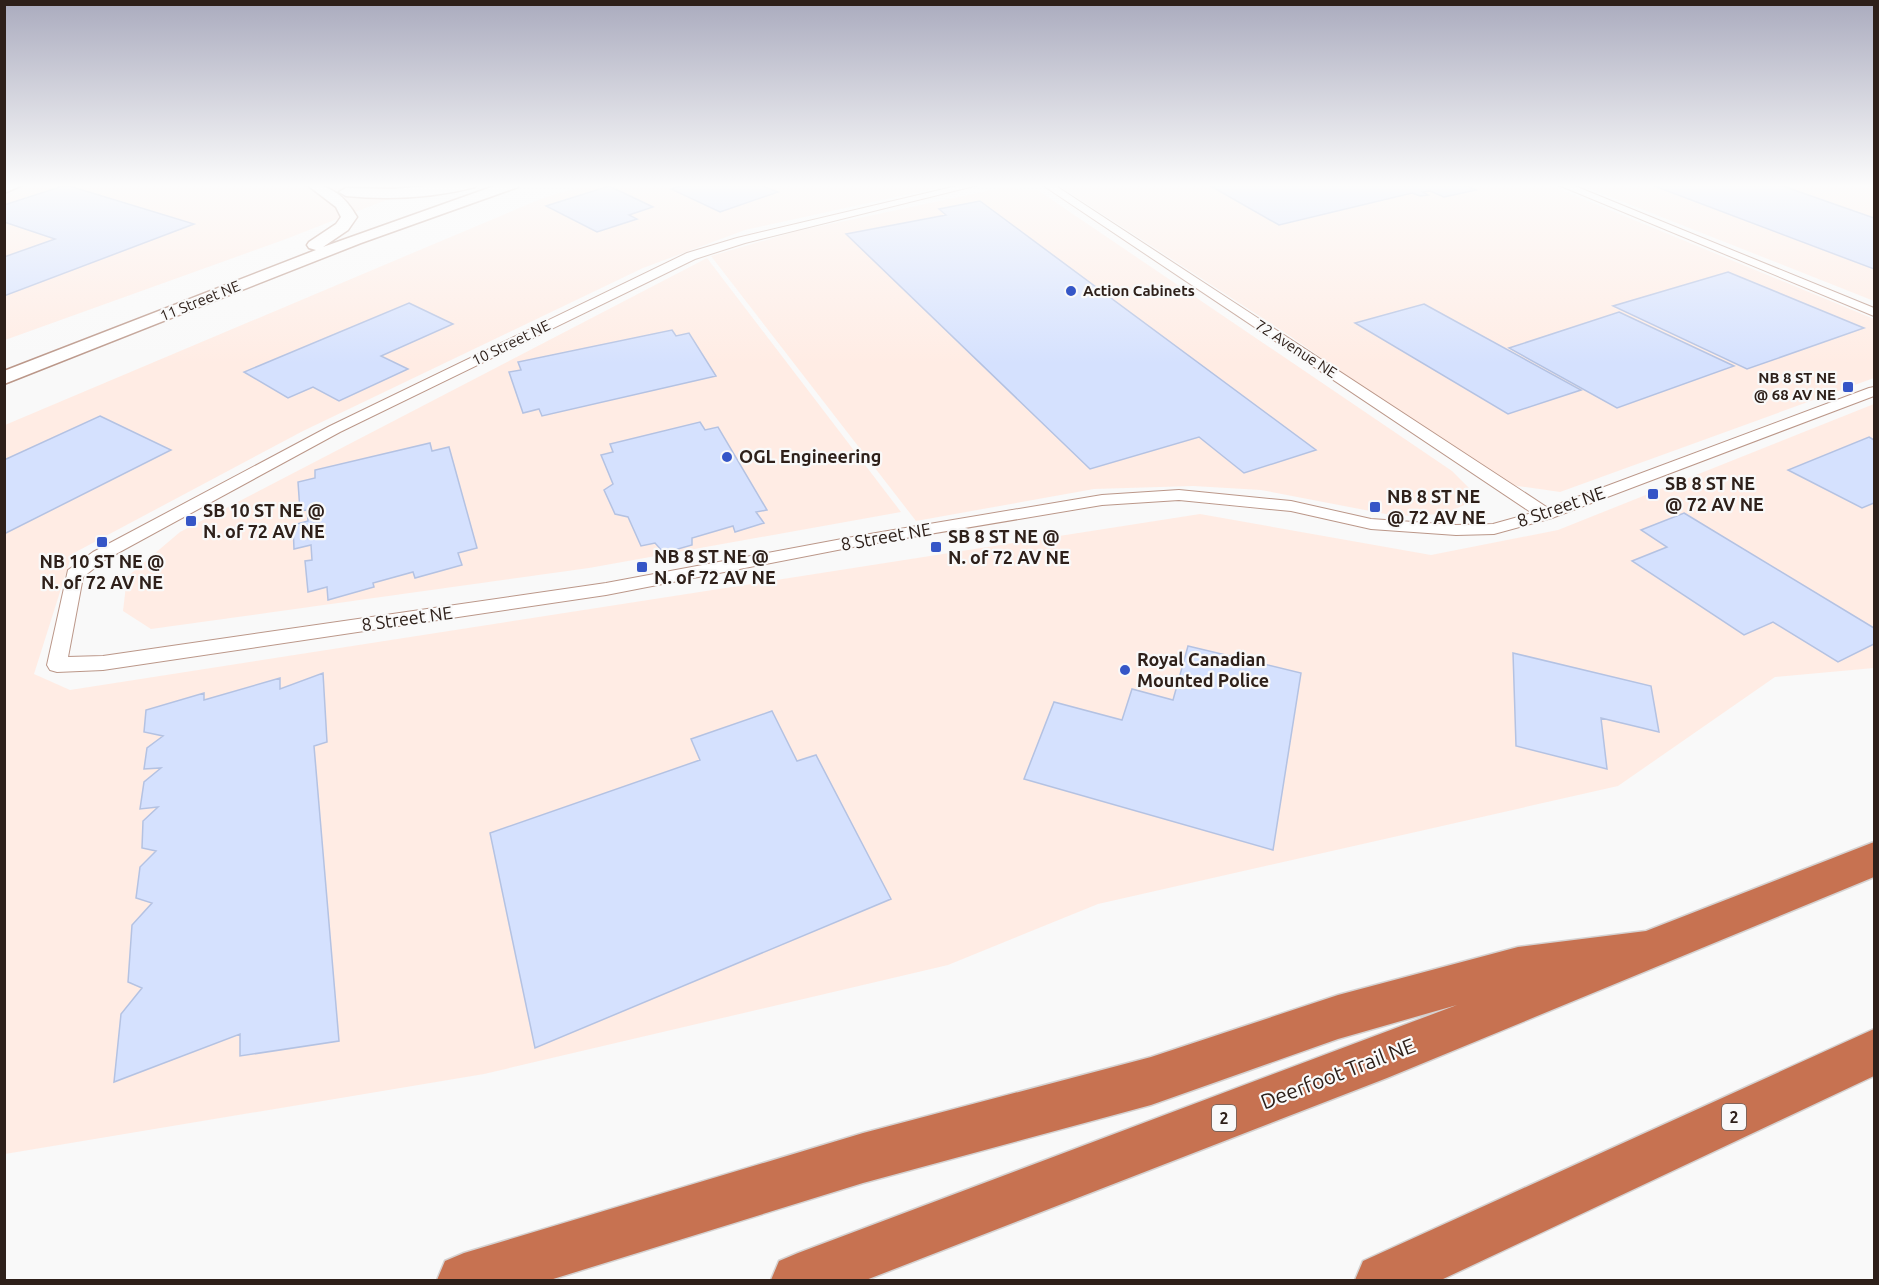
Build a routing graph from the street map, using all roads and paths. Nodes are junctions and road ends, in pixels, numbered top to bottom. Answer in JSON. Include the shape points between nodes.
{"nodes":[{"id":1,"x":315,"y":244,"type":"edge"},
{"id":2,"x":318,"y":244,"type":"edge"},
{"id":3,"x":336,"y":244,"type":"edge"},
{"id":4,"x":729,"y":244,"type":"edge"},
{"id":5,"x":1137,"y":244,"type":"edge"},
{"id":6,"x":1708,"y":244,"type":"edge"},
{"id":7,"x":312,"y":246,"type":"junction"},
{"id":8,"x":1875,"y":312,"type":"edge"},
{"id":9,"x":123,"y":330,"type":"junction"},
{"id":10,"x":4,"y":378,"type":"edge"},
{"id":11,"x":1875,"y":391,"type":"edge"},
{"id":12,"x":1546,"y":514,"type":"junction"},
{"id":13,"x":57,"y":665,"type":"joint"},
{"id":14,"x":1875,"y":859,"type":"edge"},
{"id":15,"x":1648,"y":950,"type":"junction"},
{"id":16,"x":1875,"y":1052,"type":"edge"},
{"id":17,"x":464,"y":1281,"type":"edge"},
{"id":18,"x":798,"y":1281,"type":"edge"},
{"id":19,"x":1382,"y":1281,"type":"edge"}],
"edges":[{"from":1,"to":7,"type":"street"},
{"from":2,"to":7,"type":"street","name":"11 Street NE"},
{"from":3,"to":9,"type":"street","name":"11 Street NE"},
{"from":4,"to":13,"type":"street","name":"10 Street NE","via":[[691,256],[335,429],[99,556],[74,574]]},
{"from":5,"to":12,"type":"street","name":"72 Avenue NE"},
{"from":6,"to":8,"type":"street"},
{"from":7,"to":9,"type":"street","name":"11 Street NE","via":[[152,310]]},
{"from":9,"to":10,"type":"street","name":"11 Street NE"},
{"from":11,"to":12,"type":"street","name":"8 Street NE"},
{"from":12,"to":13,"type":"street","name":"8 Street NE","via":[[1494,529],[1456,530],[1371,524],[1291,506],[1179,495],[1102,500],[858,541],[606,590],[103,663]]},
{"from":14,"to":15,"type":"highway","name":"Deerfoot Trail NE","number":"2"},
{"from":15,"to":17,"type":"highway","via":[[1518,967],[1338,1017],[1151,1081],[862,1158]]},
{"from":15,"to":18,"type":"highway","name":"Deerfoot Trail NE","number":"2","via":[[1387,1055]]},
{"from":16,"to":19,"type":"highway","number":"2"}]}
